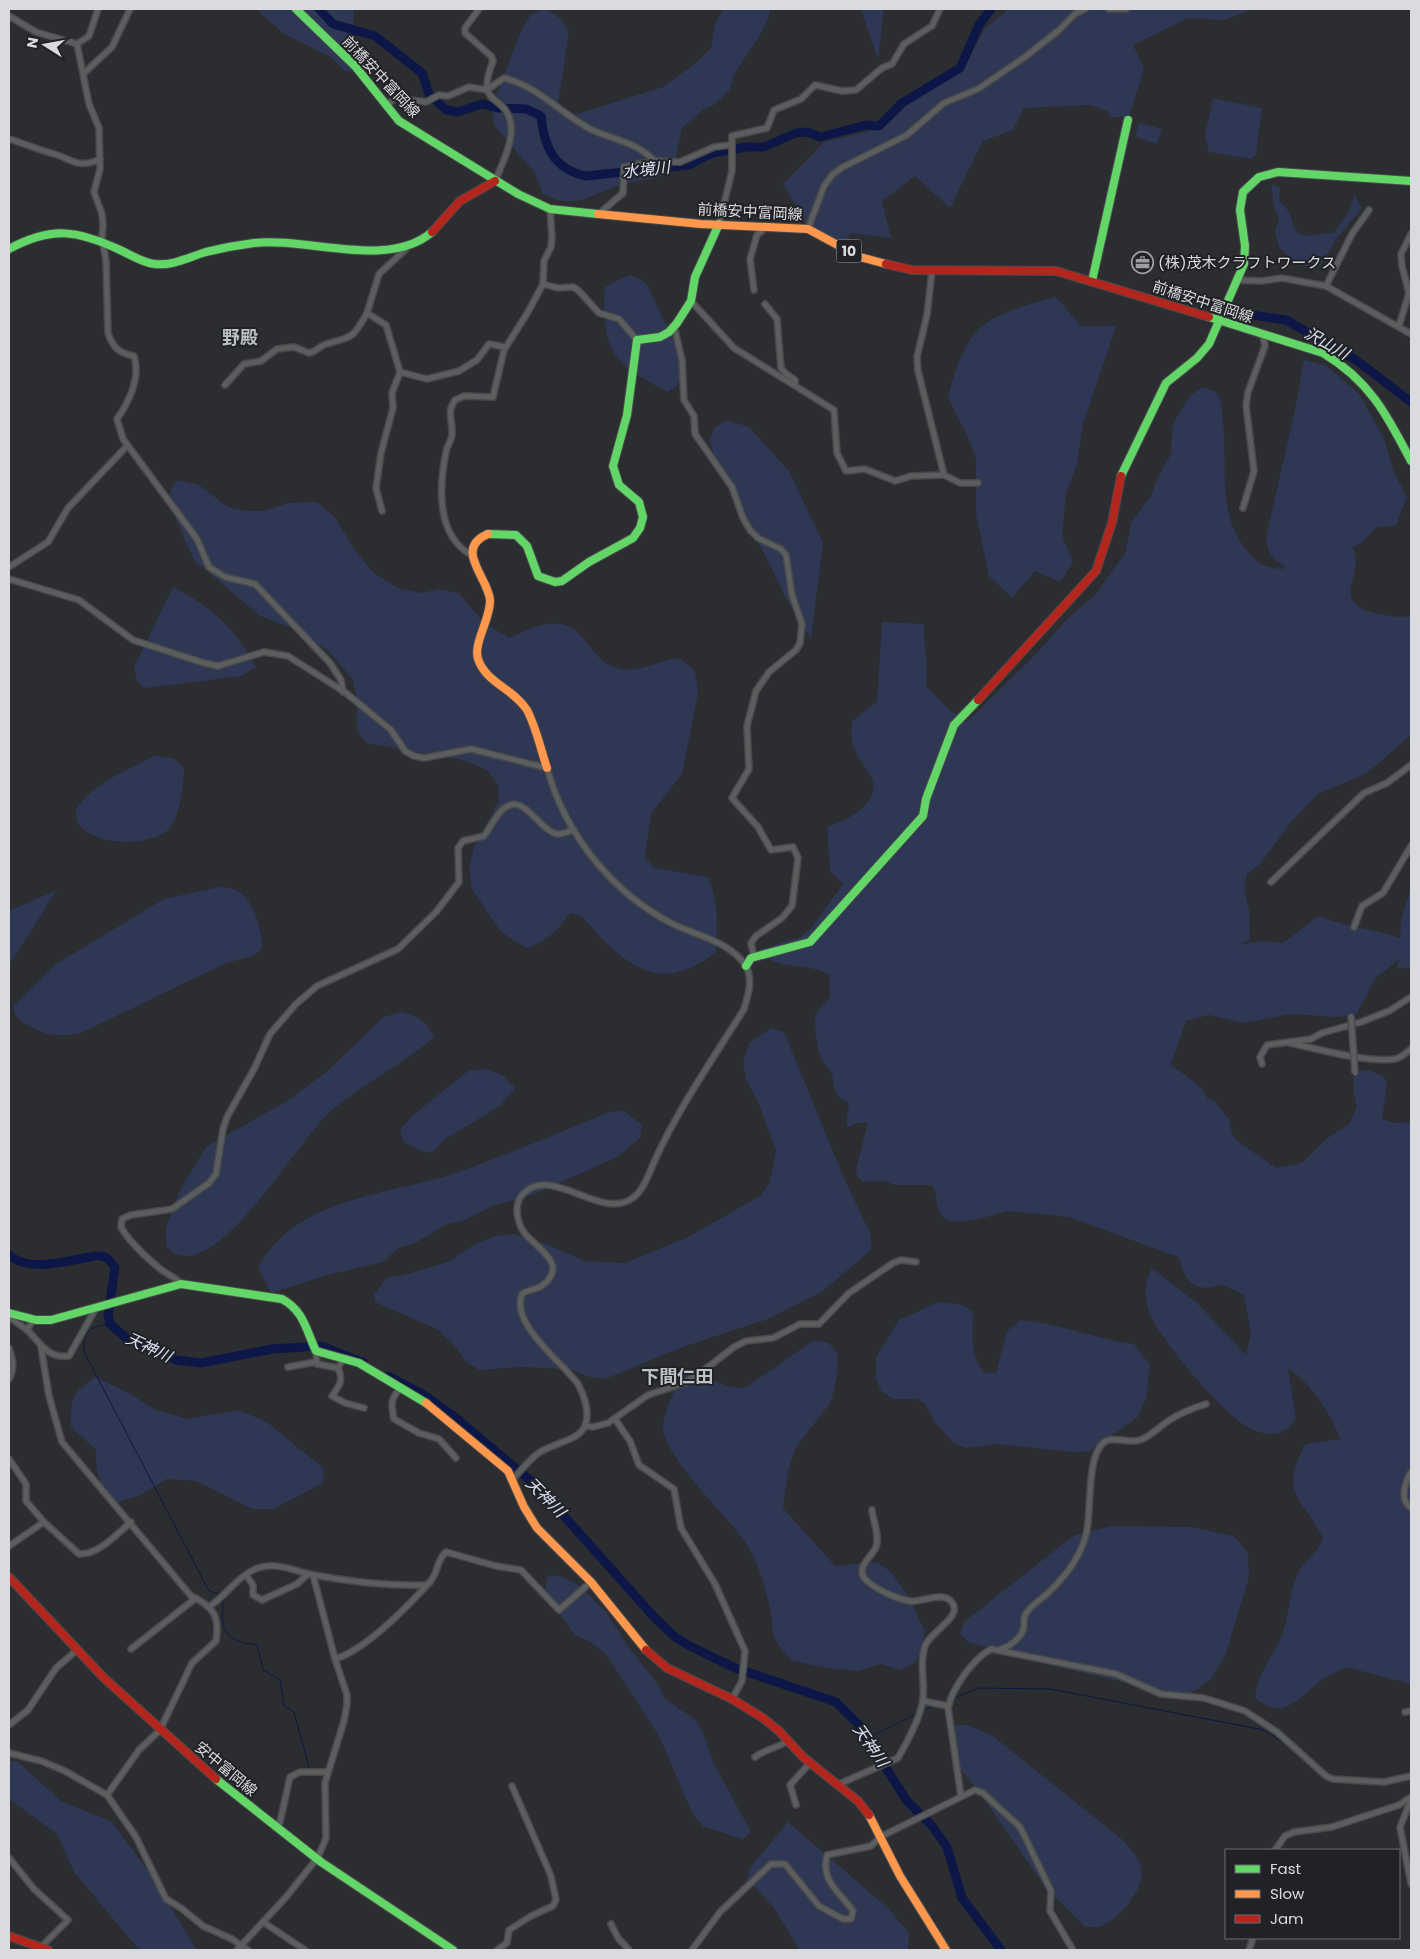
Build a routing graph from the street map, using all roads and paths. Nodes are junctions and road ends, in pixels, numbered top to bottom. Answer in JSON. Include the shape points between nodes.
{"nodes":[{"id":1,"x":98,"y":9,"type":"edge"},
{"id":2,"x":130,"y":9,"type":"edge"},
{"id":3,"x":296,"y":9,"type":"edge"},
{"id":4,"x":480,"y":9,"type":"edge"},
{"id":5,"x":940,"y":9,"type":"edge"},
{"id":6,"x":1085,"y":9,"type":"edge"},
{"id":7,"x":1109,"y":9,"type":"edge"},
{"id":8,"x":1126,"y":9,"type":"edge"},
{"id":9,"x":9,"y":16,"type":"edge"},
{"id":10,"x":77,"y":44,"type":"junction"},
{"id":11,"x":83,"y":74,"type":"junction"},
{"id":12,"x":487,"y":90,"type":"junction"},
{"id":13,"x":387,"y":106,"type":"junction"},
{"id":14,"x":1128,"y":120,"type":"dead end"},
{"id":15,"x":9,"y":139,"type":"edge"},
{"id":16,"x":730,"y":145,"type":"junction"},
{"id":17,"x":100,"y":159,"type":"junction"},
{"id":18,"x":655,"y":162,"type":"junction"},
{"id":19,"x":495,"y":181,"type":"junction"},
{"id":20,"x":1411,"y":181,"type":"edge"},
{"id":21,"x":550,"y":209,"type":"junction"},
{"id":22,"x":1369,"y":210,"type":"dead end"},
{"id":23,"x":600,"y":213,"type":"junction"},
{"id":24,"x":719,"y":224,"type":"junction"},
{"id":25,"x":766,"y":226,"type":"junction"},
{"id":26,"x":808,"y":229,"type":"junction"},
{"id":27,"x":1411,"y":234,"type":"edge"},
{"id":28,"x":103,"y":243,"type":"junction"},
{"id":29,"x":408,"y":245,"type":"junction"},
{"id":30,"x":9,"y":249,"type":"edge"},
{"id":31,"x":932,"y":270,"type":"junction"},
{"id":32,"x":1237,"y":280,"type":"junction"},
{"id":33,"x":1092,"y":281,"type":"junction"},
{"id":34,"x":543,"y":284,"type":"junction"},
{"id":35,"x":1326,"y":286,"type":"junction"},
{"id":36,"x":754,"y":290,"type":"dead end"},
{"id":37,"x":691,"y":301,"type":"junction"},
{"id":38,"x":765,"y":304,"type":"dead end"},
{"id":39,"x":367,"y":313,"type":"junction"},
{"id":40,"x":1218,"y":322,"type":"junction"},
{"id":41,"x":674,"y":326,"type":"junction"},
{"id":42,"x":1399,"y":326,"type":"junction"},
{"id":43,"x":1411,"y":334,"type":"edge"},
{"id":44,"x":1263,"y":336,"type":"junction"},
{"id":45,"x":637,"y":340,"type":"junction"},
{"id":46,"x":505,"y":347,"type":"junction"},
{"id":47,"x":400,"y":372,"type":"junction"},
{"id":48,"x":224,"y":385,"type":"dead end"},
{"id":49,"x":795,"y":385,"type":"junction"},
{"id":50,"x":127,"y":446,"type":"junction"},
{"id":51,"x":1411,"y":461,"type":"edge"},
{"id":52,"x":944,"y":475,"type":"junction"},
{"id":53,"x":978,"y":483,"type":"dead end"},
{"id":54,"x":1243,"y":508,"type":"dead end"},
{"id":55,"x":382,"y":511,"type":"dead end"},
{"id":56,"x":471,"y":555,"type":"junction"},
{"id":57,"x":9,"y":567,"type":"edge"},
{"id":58,"x":9,"y":578,"type":"edge"},
{"id":59,"x":343,"y":692,"type":"junction"},
{"id":60,"x":1411,"y":765,"type":"edge"},
{"id":61,"x":547,"y":768,"type":"junction"},
{"id":62,"x":574,"y":830,"type":"junction"},
{"id":63,"x":1411,"y":846,"type":"edge"},
{"id":64,"x":1272,"y":882,"type":"dead end"},
{"id":65,"x":1354,"y":927,"type":"dead end"},
{"id":66,"x":754,"y":957,"type":"junction"},
{"id":67,"x":746,"y":966,"type":"junction"},
{"id":68,"x":1411,"y":997,"type":"edge"},
{"id":69,"x":1351,"y":1016,"type":"dead end"},
{"id":70,"x":1282,"y":1042,"type":"junction"},
{"id":71,"x":1411,"y":1049,"type":"edge"},
{"id":72,"x":1262,"y":1064,"type":"dead end"},
{"id":73,"x":1355,"y":1073,"type":"dead end"},
{"id":74,"x":916,"y":1262,"type":"dead end"},
{"id":75,"x":181,"y":1284,"type":"junction"},
{"id":76,"x":100,"y":1307,"type":"junction"},
{"id":77,"x":9,"y":1312,"type":"edge"},
{"id":78,"x":9,"y":1317,"type":"edge"},
{"id":79,"x":33,"y":1320,"type":"junction"},
{"id":80,"x":27,"y":1330,"type":"junction"},
{"id":81,"x":41,"y":1347,"type":"junction"},
{"id":82,"x":9,"y":1348,"type":"edge"},
{"id":83,"x":314,"y":1348,"type":"junction"},
{"id":84,"x":343,"y":1359,"type":"junction"},
{"id":85,"x":316,"y":1362,"type":"junction"},
{"id":86,"x":288,"y":1367,"type":"dead end"},
{"id":87,"x":338,"y":1368,"type":"junction"},
{"id":88,"x":9,"y":1379,"type":"edge"},
{"id":89,"x":402,"y":1388,"type":"junction"},
{"id":90,"x":1206,"y":1404,"type":"dead end"},
{"id":91,"x":364,"y":1408,"type":"dead end"},
{"id":92,"x":615,"y":1419,"type":"junction"},
{"id":93,"x":585,"y":1426,"type":"junction"},
{"id":94,"x":456,"y":1458,"type":"dead end"},
{"id":95,"x":9,"y":1460,"type":"edge"},
{"id":96,"x":1411,"y":1472,"type":"edge"},
{"id":97,"x":515,"y":1477,"type":"junction"},
{"id":98,"x":1411,"y":1508,"type":"edge"},
{"id":99,"x":872,"y":1510,"type":"dead end"},
{"id":100,"x":44,"y":1522,"type":"junction"},
{"id":101,"x":132,"y":1522,"type":"junction"},
{"id":102,"x":9,"y":1546,"type":"edge"},
{"id":103,"x":246,"y":1575,"type":"junction"},
{"id":104,"x":310,"y":1575,"type":"junction"},
{"id":105,"x":9,"y":1577,"type":"edge"},
{"id":106,"x":591,"y":1582,"type":"junction"},
{"id":107,"x":426,"y":1585,"type":"junction"},
{"id":108,"x":196,"y":1598,"type":"junction"},
{"id":109,"x":210,"y":1606,"type":"junction"},
{"id":110,"x":131,"y":1649,"type":"dead end"},
{"id":111,"x":77,"y":1650,"type":"junction"},
{"id":112,"x":998,"y":1650,"type":"junction"},
{"id":113,"x":335,"y":1659,"type":"junction"},
{"id":114,"x":732,"y":1699,"type":"junction"},
{"id":115,"x":923,"y":1701,"type":"junction"},
{"id":116,"x":948,"y":1706,"type":"junction"},
{"id":117,"x":1411,"y":1711,"type":"edge"},
{"id":118,"x":1405,"y":1712,"type":"dead end"},
{"id":119,"x":9,"y":1725,"type":"edge"},
{"id":120,"x":160,"y":1730,"type":"junction"},
{"id":121,"x":788,"y":1740,"type":"junction"},
{"id":122,"x":9,"y":1753,"type":"edge"},
{"id":123,"x":755,"y":1757,"type":"dead end"},
{"id":124,"x":810,"y":1763,"type":"junction"},
{"id":125,"x":328,"y":1772,"type":"junction"},
{"id":126,"x":1411,"y":1776,"type":"edge"},
{"id":127,"x":837,"y":1785,"type":"junction"},
{"id":128,"x":512,"y":1786,"type":"dead end"},
{"id":129,"x":107,"y":1795,"type":"junction"},
{"id":130,"x":961,"y":1796,"type":"junction"},
{"id":131,"x":1411,"y":1798,"type":"edge"},
{"id":132,"x":796,"y":1806,"type":"dead end"},
{"id":133,"x":276,"y":1828,"type":"junction"},
{"id":134,"x":880,"y":1838,"type":"junction"},
{"id":135,"x":1276,"y":1849,"type":"edge"},
{"id":136,"x":318,"y":1857,"type":"junction"},
{"id":137,"x":9,"y":1858,"type":"edge"},
{"id":138,"x":1411,"y":1884,"type":"edge"},
{"id":139,"x":263,"y":1922,"type":"junction"},
{"id":140,"x":612,"y":1924,"type":"dead end"},
{"id":141,"x":9,"y":1936,"type":"edge"},
{"id":142,"x":240,"y":1944,"type":"junction"},
{"id":143,"x":28,"y":1948,"type":"edge"},
{"id":144,"x":45,"y":1948,"type":"edge"},
{"id":145,"x":237,"y":1950,"type":"edge"},
{"id":146,"x":248,"y":1950,"type":"edge"},
{"id":147,"x":305,"y":1950,"type":"edge"},
{"id":148,"x":453,"y":1950,"type":"edge"},
{"id":149,"x":497,"y":1950,"type":"edge"},
{"id":150,"x":629,"y":1950,"type":"edge"},
{"id":151,"x":692,"y":1950,"type":"edge"},
{"id":152,"x":946,"y":1950,"type":"edge"},
{"id":153,"x":1073,"y":1950,"type":"edge"}],
"edges":[{"from":1,"to":10,"type":"street","via":[[89,36]]},
{"from":2,"to":11,"type":"street","via":[[112,47]]},
{"from":3,"to":13,"type":"street","name":"前橋安中富岡線","number":"10","via":[[355,66]]},
{"from":4,"to":12,"type":"street","via":[[465,28],[465,33],[493,61],[486,80]]},
{"from":5,"to":16,"type":"street","via":[[932,26],[904,44],[892,64],[882,68],[856,90],[842,91],[815,85],[801,99],[774,110],[767,128],[732,136]]},
{"from":6,"to":26,"type":"street","via":[[1074,14],[1025,57],[978,89],[944,103],[907,135],[832,174],[824,186]]},
{"from":7,"to":8,"type":"street"},
{"from":9,"to":10,"type":"street","via":[[36,32]]},
{"from":10,"to":11,"type":"street"},
{"from":11,"to":17,"type":"street","via":[[89,104],[100,128]]},
{"from":12,"to":13,"type":"street","via":[[470,87],[426,102],[394,98]]},
{"from":12,"to":18,"type":"street","via":[[504,78],[512,80],[536,91],[591,129],[627,141]]},
{"from":12,"to":19,"type":"street","via":[[490,98],[500,104],[511,127]]},
{"from":13,"to":19,"type":"street","name":"前橋安中富岡線","number":"10","via":[[414,132]]},
{"from":14,"to":33,"type":"street"},
{"from":15,"to":17,"type":"street","via":[[69,162],[84,164]]},
{"from":16,"to":18,"type":"street","via":[[714,147],[680,162]]},
{"from":16,"to":24,"type":"street","via":[[732,171]]},
{"from":17,"to":28,"type":"street","via":[[94,192],[102,214]]},
{"from":18,"to":23,"type":"street","via":[[624,167],[623,193]]},
{"from":19,"to":21,"type":"street","name":"前橋安中富岡線","number":"10"},
{"from":19,"to":29,"type":"street","via":[[456,205],[431,233]]},
{"from":20,"to":32,"type":"street","via":[[1278,172],[1259,177],[1240,200],[1245,246],[1244,264]]},
{"from":21,"to":23,"type":"street","name":"前橋安中富岡線","number":"10"},
{"from":21,"to":34,"type":"street","via":[[552,238],[544,261]]},
{"from":22,"to":35,"type":"street","via":[[1352,234]]},
{"from":23,"to":24,"type":"street","name":"前橋安中富岡線","number":"10"},
{"from":24,"to":25,"type":"street","name":"前橋安中富岡線","number":"10"},
{"from":24,"to":37,"type":"street","via":[[695,277]]},
{"from":25,"to":26,"type":"street","name":"前橋安中富岡線","number":"10"},
{"from":25,"to":36,"type":"street","via":[[756,235],[750,259]]},
{"from":26,"to":31,"type":"street","name":"前橋安中富岡線","number":"10","via":[[873,262],[912,270]]},
{"from":27,"to":42,"type":"street","via":[[1401,254],[1409,292]]},
{"from":28,"to":29,"type":"street","via":[[158,265],[225,248],[269,242],[351,251]]},
{"from":28,"to":30,"type":"street","via":[[56,230]]},
{"from":28,"to":50,"type":"street","via":[[108,333],[121,354],[134,356],[137,364],[130,398],[117,419]]},
{"from":29,"to":39,"type":"street","via":[[379,274]]},
{"from":31,"to":33,"type":"street","name":"前橋安中富岡線","number":"10","via":[[1056,271]]},
{"from":31,"to":52,"type":"street","via":[[927,315],[917,356]]},
{"from":32,"to":35,"type":"street","via":[[1282,278]]},
{"from":32,"to":40,"type":"street"},
{"from":33,"to":40,"type":"street","name":"前橋安中富岡線","number":"10"},
{"from":34,"to":45,"type":"street","via":[[573,287],[599,313],[624,323]]},
{"from":34,"to":46,"type":"street"},
{"from":35,"to":42,"type":"street"},
{"from":37,"to":41,"type":"street"},
{"from":37,"to":49,"type":"street","via":[[734,348]]},
{"from":38,"to":49,"type":"street","via":[[777,319],[781,368],[784,374],[795,380]]},
{"from":39,"to":47,"type":"street","via":[[386,325]]},
{"from":39,"to":48,"type":"street","via":[[348,340],[324,345],[308,353],[294,347],[277,348],[261,361],[244,364]]},
{"from":40,"to":44,"type":"street","name":"前橋安中富岡線","number":"10"},
{"from":40,"to":66,"type":"street","via":[[1203,352],[1173,375],[1155,403],[1122,472],[1112,522],[1096,571],[954,725],[923,816],[810,942]]},
{"from":41,"to":45,"type":"street","via":[[660,336]]},
{"from":41,"to":66,"type":"street","via":[[682,360],[684,400],[694,416],[695,434],[732,488],[750,530],[786,554],[792,595],[802,624],[796,650],[769,672],[756,691],[747,726],[749,769],[732,798],[758,828],[771,850],[793,847],[798,858],[792,906],[782,918],[756,936],[751,943]]},
{"from":42,"to":43,"type":"street"},
{"from":44,"to":51,"type":"street","name":"前橋安中富岡線","number":"10","via":[[1323,353],[1351,370],[1376,397]]},
{"from":44,"to":54,"type":"street","via":[[1265,346],[1246,405],[1254,471]]},
{"from":45,"to":56,"type":"street","via":[[627,415],[613,466],[619,484],[639,502],[643,517],[633,538],[562,581],[555,582],[538,576],[527,546],[516,535],[496,533],[482,537]]},
{"from":46,"to":47,"type":"street","via":[[488,344],[477,360],[458,372],[428,379]]},
{"from":46,"to":56,"type":"street","via":[[493,398],[464,396],[455,400],[449,414],[452,432],[441,489],[444,519],[453,536]]},
{"from":47,"to":55,"type":"street","via":[[392,393],[393,408],[376,488]]},
{"from":49,"to":52,"type":"street","via":[[834,410],[837,453],[846,471],[864,469],[895,481],[911,476]]},
{"from":50,"to":57,"type":"street","via":[[68,508],[48,542]]},
{"from":50,"to":59,"type":"street","via":[[189,526],[209,567],[226,578],[254,584],[330,663],[341,680]]},
{"from":52,"to":53,"type":"street","via":[[960,483]]},
{"from":56,"to":61,"type":"street","via":[[490,600],[477,658],[486,675],[514,695],[527,711]]},
{"from":58,"to":59,"type":"street","via":[[79,600],[146,646],[218,666],[256,652],[288,656]]},
{"from":59,"to":61,"type":"street","via":[[390,730],[405,751],[414,756],[424,758],[471,749]]},
{"from":60,"to":64,"type":"street","via":[[1387,783],[1364,793]]},
{"from":61,"to":62,"type":"street","via":[[555,796]]},
{"from":62,"to":67,"type":"street","via":[[598,865],[637,902],[673,924],[728,950]]},
{"from":62,"to":75,"type":"street","via":[[559,834],[550,831],[523,806],[513,804],[503,808],[484,836],[463,841],[458,848],[459,882],[436,912],[398,949],[317,986],[280,1020],[266,1040],[227,1117],[216,1174],[209,1184],[172,1209],[122,1219],[121,1227],[127,1236],[160,1270]]},
{"from":63,"to":65,"type":"street","via":[[1383,892],[1362,906]]},
{"from":66,"to":67,"type":"street"},
{"from":67,"to":93,"type":"street","via":[[750,985],[744,1009],[664,1141],[637,1195],[626,1202],[614,1204],[545,1185],[526,1191],[518,1201],[521,1226],[550,1258],[552,1267],[542,1286],[522,1294],[519,1310],[530,1329],[584,1394],[587,1407]]},
{"from":68,"to":70,"type":"street","via":[[1389,1011],[1361,1022],[1311,1039]]},
{"from":69,"to":73,"type":"street","bridge":true},
{"from":70,"to":71,"type":"street","via":[[1383,1059],[1397,1059]]},
{"from":70,"to":72,"type":"street","via":[[1262,1049]]},
{"from":74,"to":92,"type":"street","via":[[901,1260],[886,1268],[849,1293],[819,1324],[800,1324],[773,1338],[746,1341],[684,1383],[648,1395]]},
{"from":75,"to":76,"type":"street"},
{"from":75,"to":83,"type":"street","via":[[290,1302],[302,1313]]},
{"from":76,"to":79,"type":"street","via":[[52,1320]]},
{"from":76,"to":81,"type":"street","via":[[68,1356],[59,1357]]},
{"from":77,"to":79,"type":"street"},
{"from":78,"to":80,"type":"street"},
{"from":79,"to":80,"type":"street"},
{"from":80,"to":81,"type":"street"},
{"from":81,"to":101,"type":"street","via":[[49,1396],[62,1442]]},
{"from":82,"to":88,"type":"street","via":[[13,1371]]},
{"from":83,"to":84,"type":"street"},
{"from":83,"to":85,"type":"street"},
{"from":84,"to":87,"type":"street"},
{"from":84,"to":89,"type":"street","via":[[371,1369]]},
{"from":85,"to":86,"type":"street"},
{"from":85,"to":87,"type":"street","via":[[320,1366]]},
{"from":87,"to":91,"type":"street","via":[[341,1383],[333,1398]]},
{"from":89,"to":94,"type":"street","via":[[396,1392],[391,1405],[394,1419],[419,1433],[439,1439]]},
{"from":89,"to":97,"type":"street","via":[[428,1404]]},
{"from":90,"to":112,"type":"street","via":[[1179,1415],[1142,1440],[1115,1440],[1102,1444],[1092,1472],[1091,1512],[1086,1536],[1074,1562],[1025,1615],[1023,1633]]},
{"from":92,"to":93,"type":"street"},
{"from":92,"to":114,"type":"street","via":[[630,1441],[638,1465],[674,1490],[681,1528],[715,1584],[740,1637],[745,1660],[742,1681]]},
{"from":93,"to":97,"type":"street","via":[[577,1436],[540,1452]]},
{"from":95,"to":100,"type":"street","via":[[26,1484],[26,1501]]},
{"from":96,"to":98,"type":"street","via":[[1404,1494]]},
{"from":97,"to":106,"type":"street","via":[[524,1507],[537,1528]]},
{"from":99,"to":115,"type":"street","via":[[877,1541],[875,1549],[865,1560],[862,1571],[866,1580],[901,1600],[913,1602],[939,1597],[948,1599],[954,1606],[951,1618],[932,1633],[925,1647]]},
{"from":100,"to":101,"type":"street","via":[[79,1554],[101,1547]]},
{"from":100,"to":102,"type":"street"},
{"from":101,"to":108,"type":"street"},
{"from":103,"to":104,"type":"street","via":[[272,1565]]},
{"from":103,"to":104,"type":"street","via":[[253,1585],[253,1595],[262,1600]]},
{"from":103,"to":109,"type":"street"},
{"from":104,"to":107,"type":"street","via":[[401,1586]]},
{"from":104,"to":113,"type":"street"},
{"from":105,"to":111,"type":"street","name":"安中富岡線"},
{"from":106,"to":107,"type":"street","via":[[559,1610],[521,1570],[446,1552]]},
{"from":106,"to":114,"type":"street","via":[[655,1660]]},
{"from":107,"to":113,"type":"street","via":[[367,1643]]},
{"from":108,"to":109,"type":"street"},
{"from":108,"to":110,"type":"street"},
{"from":109,"to":120,"type":"street","via":[[216,1618],[216,1641],[192,1663]]},
{"from":111,"to":119,"type":"street","via":[[56,1668],[28,1710]]},
{"from":111,"to":120,"type":"street","name":"安中富岡線"},
{"from":112,"to":116,"type":"street","via":[[991,1649],[984,1654],[952,1694]]},
{"from":112,"to":126,"type":"street","via":[[1116,1674],[1161,1694],[1204,1698],[1245,1711],[1278,1732],[1326,1776],[1384,1782]]},
{"from":113,"to":125,"type":"street","via":[[347,1704]]},
{"from":114,"to":121,"type":"street","via":[[773,1725]]},
{"from":115,"to":116,"type":"street"},
{"from":115,"to":127,"type":"street","via":[[900,1754],[889,1763]]},
{"from":116,"to":130,"type":"street"},
{"from":117,"to":118,"type":"street"},
{"from":120,"to":129,"type":"street","via":[[139,1750]]},
{"from":120,"to":133,"type":"street","name":"安中富岡線"},
{"from":121,"to":123,"type":"street"},
{"from":121,"to":124,"type":"street"},
{"from":122,"to":129,"type":"street","via":[[65,1771]]},
{"from":124,"to":127,"type":"street"},
{"from":124,"to":132,"type":"street","via":[[790,1785]]},
{"from":125,"to":133,"type":"street","via":[[300,1772],[290,1778]]},
{"from":125,"to":136,"type":"street","via":[[325,1783],[326,1838]]},
{"from":127,"to":134,"type":"street","via":[[864,1807]]},
{"from":128,"to":149,"type":"street","via":[[551,1876],[556,1900],[553,1906],[509,1930],[507,1943]]},
{"from":129,"to":142,"type":"street","via":[[136,1837],[166,1899],[203,1926]]},
{"from":130,"to":134,"type":"street"},
{"from":130,"to":153,"type":"street","via":[[975,1790],[983,1793],[1020,1827],[1051,1891],[1050,1911]]},
{"from":131,"to":135,"type":"street","via":[[1332,1827],[1294,1832],[1285,1836]]},
{"from":131,"to":138,"type":"street","via":[[1400,1827]]},
{"from":133,"to":136,"type":"street","name":"安中富岡線"},
{"from":134,"to":151,"type":"street","via":[[871,1846],[827,1856],[831,1885],[853,1911],[851,1919],[843,1919],[819,1906],[788,1867],[776,1863],[771,1864],[720,1912]]},
{"from":134,"to":152,"type":"street"},
{"from":136,"to":139,"type":"street"},
{"from":136,"to":148,"type":"street","name":"安中富岡線","via":[[405,1920]]},
{"from":137,"to":144,"type":"street","via":[[34,1889],[68,1920]]},
{"from":139,"to":142,"type":"street"},
{"from":139,"to":147,"type":"street"},
{"from":140,"to":150,"type":"street","via":[[618,1938]]},
{"from":141,"to":143,"type":"street"},
{"from":142,"to":145,"type":"street"},
{"from":142,"to":146,"type":"street"},
{"from":143,"to":144,"type":"street"}]}
